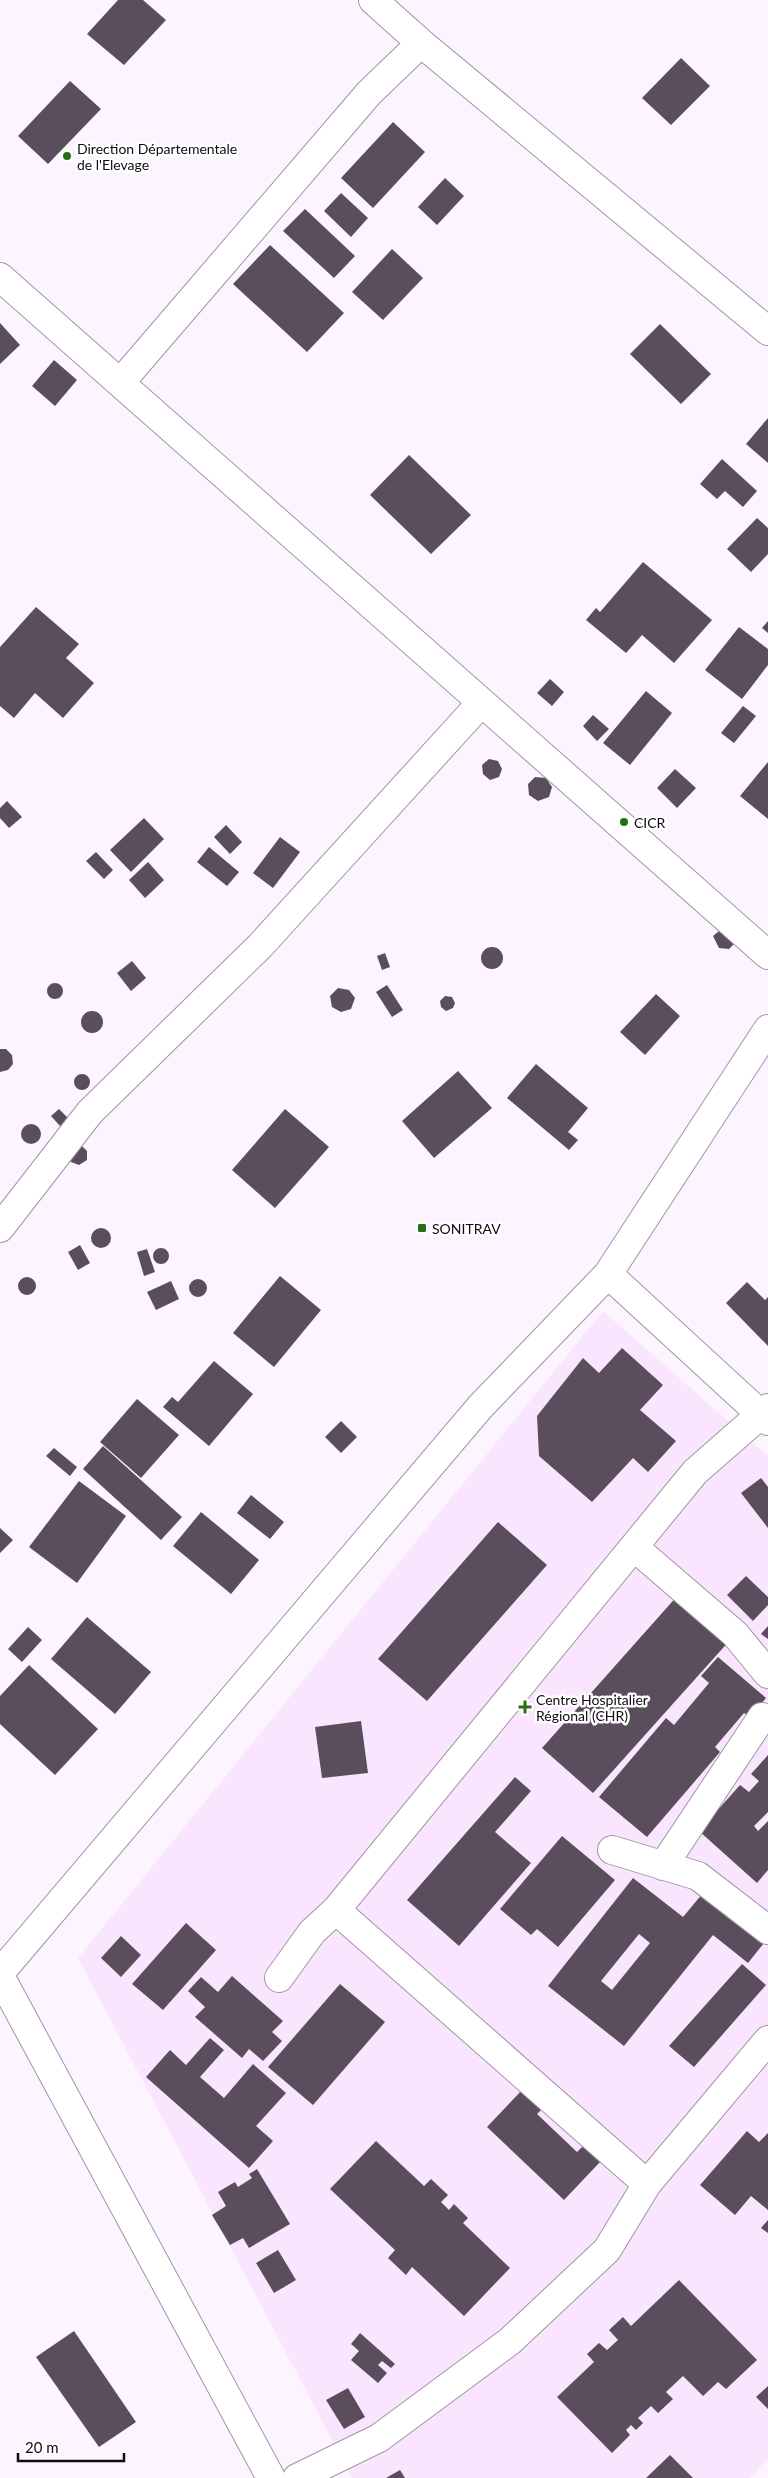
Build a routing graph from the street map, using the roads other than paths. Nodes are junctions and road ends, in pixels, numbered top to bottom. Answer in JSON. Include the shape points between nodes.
{"nodes":[{"id":1,"x":372,"y":0,"type":"edge"},
{"id":2,"x":421,"y":43,"type":"junction"},
{"id":3,"x":0,"y":277,"type":"edge"},
{"id":4,"x":768,"y":331,"type":"edge"},
{"id":5,"x":120,"y":383,"type":"junction"},
{"id":6,"x":482,"y":703,"type":"junction"},
{"id":7,"x":768,"y":955,"type":"edge"},
{"id":8,"x":768,"y":1029,"type":"edge"},
{"id":9,"x":0,"y":1228,"type":"edge"},
{"id":10,"x":608,"y":1274,"type":"junction"},
{"id":11,"x":766,"y":1415,"type":"edge"},
{"id":12,"x":634,"y":1547,"type":"junction"},
{"id":13,"x":768,"y":1674,"type":"edge"},
{"id":14,"x":766,"y":1715,"type":"edge"},
{"id":15,"x":612,"y":1850,"type":"dead end"},
{"id":16,"x":663,"y":1866,"type":"junction"},
{"id":17,"x":336,"y":1910,"type":"junction"},
{"id":18,"x":768,"y":1930,"type":"edge"},
{"id":19,"x":0,"y":1975,"type":"edge"},
{"id":20,"x":279,"y":1978,"type":"dead end"},
{"id":21,"x":768,"y":2040,"type":"edge"},
{"id":22,"x":648,"y":2184,"type":"junction"},
{"id":23,"x":261,"y":2475,"type":"edge"},
{"id":24,"x":297,"y":2478,"type":"edge"}],
"edges":[{"from":1,"to":2,"type":"street"},
{"from":2,"to":4,"type":"street"},
{"from":2,"to":5,"type":"street","via":[[370,93]]},
{"from":3,"to":5,"type":"street"},
{"from":5,"to":6,"type":"street"},
{"from":6,"to":7,"type":"street"},
{"from":6,"to":9,"type":"street","via":[[260,946],[90,1112]]},
{"from":8,"to":10,"type":"street"},
{"from":10,"to":11,"type":"street"},
{"from":10,"to":19,"type":"street","via":[[480,1407]]},
{"from":11,"to":12,"type":"street","via":[[695,1472]]},
{"from":12,"to":13,"type":"street","via":[[735,1634]]},
{"from":12,"to":17,"type":"street"},
{"from":14,"to":16,"type":"street"},
{"from":15,"to":16,"type":"street"},
{"from":16,"to":18,"type":"street","via":[[698,1876]]},
{"from":17,"to":20,"type":"street","via":[[312,1932]]},
{"from":17,"to":22,"type":"street"},
{"from":19,"to":23,"type":"street"},
{"from":21,"to":22,"type":"street"},
{"from":22,"to":24,"type":"street","via":[[607,2250],[510,2341],[379,2438]]}]}
